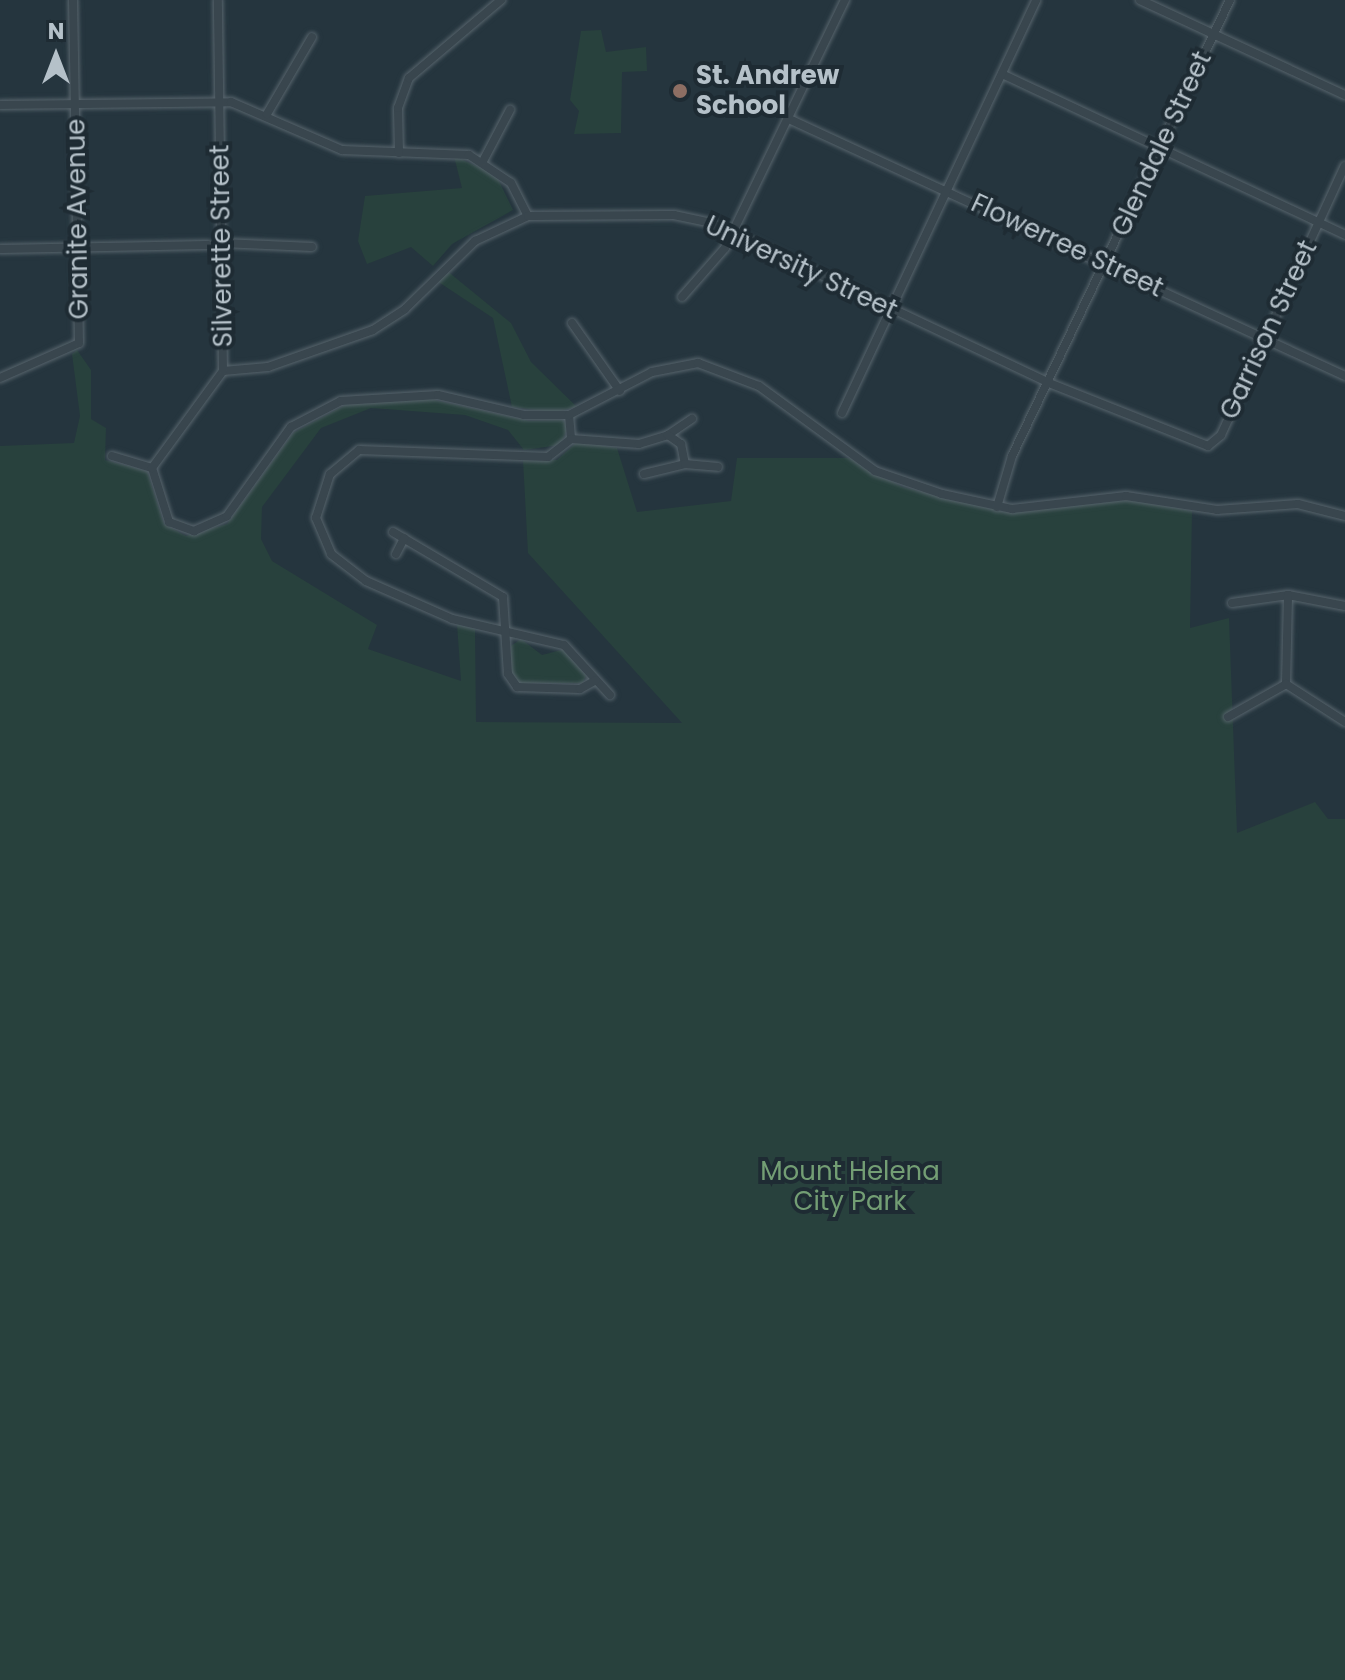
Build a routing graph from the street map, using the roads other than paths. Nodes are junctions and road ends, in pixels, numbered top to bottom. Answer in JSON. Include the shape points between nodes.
{"nodes":[{"id":1,"x":73,"y":0,"type":"edge"},
{"id":2,"x":218,"y":0,"type":"edge"},
{"id":3,"x":501,"y":0,"type":"edge"},
{"id":4,"x":1036,"y":0,"type":"edge"},
{"id":5,"x":1140,"y":0,"type":"edge"},
{"id":6,"x":1230,"y":0,"type":"edge"},
{"id":7,"x":841,"y":1,"type":"edge"},
{"id":8,"x":1214,"y":34,"type":"junction"},
{"id":9,"x":312,"y":37,"type":"dead end"},
{"id":10,"x":1002,"y":74,"type":"junction"},
{"id":11,"x":1345,"y":95,"type":"edge"},
{"id":12,"x":221,"y":100,"type":"junction"},
{"id":13,"x":76,"y":103,"type":"junction"},
{"id":14,"x":0,"y":105,"type":"edge"},
{"id":15,"x":510,"y":110,"type":"dead end"},
{"id":16,"x":267,"y":114,"type":"junction"},
{"id":17,"x":789,"y":119,"type":"junction"},
{"id":18,"x":1160,"y":149,"type":"junction"},
{"id":19,"x":399,"y":153,"type":"junction"},
{"id":20,"x":483,"y":161,"type":"junction"},
{"id":21,"x":1345,"y":166,"type":"edge"},
{"id":22,"x":947,"y":190,"type":"junction"},
{"id":23,"x":528,"y":216,"type":"junction"},
{"id":24,"x":1319,"y":223,"type":"junction"},
{"id":25,"x":732,"y":234,"type":"junction"},
{"id":26,"x":1345,"y":235,"type":"edge"},
{"id":27,"x":222,"y":243,"type":"junction"},
{"id":28,"x":208,"y":245,"type":"dead end"},
{"id":29,"x":312,"y":247,"type":"dead end"},
{"id":30,"x":77,"y":248,"type":"junction"},
{"id":31,"x":0,"y":249,"type":"edge"},
{"id":32,"x":1106,"y":264,"type":"junction"},
{"id":33,"x":682,"y":297,"type":"dead end"},
{"id":34,"x":894,"y":310,"type":"junction"},
{"id":35,"x":572,"y":323,"type":"dead end"},
{"id":36,"x":1265,"y":339,"type":"junction"},
{"id":37,"x":223,"y":371,"type":"junction"},
{"id":38,"x":1345,"y":376,"type":"edge"},
{"id":39,"x":0,"y":378,"type":"edge"},
{"id":40,"x":1049,"y":383,"type":"junction"},
{"id":41,"x":620,"y":391,"type":"junction"},
{"id":42,"x":842,"y":413,"type":"dead end"},
{"id":43,"x":569,"y":415,"type":"junction"},
{"id":44,"x":692,"y":419,"type":"dead end"},
{"id":45,"x":668,"y":435,"type":"junction"},
{"id":46,"x":571,"y":439,"type":"junction"},
{"id":47,"x":1208,"y":446,"type":"joint"},
{"id":48,"x":112,"y":456,"type":"dead end"},
{"id":49,"x":685,"y":464,"type":"junction"},
{"id":50,"x":718,"y":467,"type":"dead end"},
{"id":51,"x":152,"y":468,"type":"junction"},
{"id":52,"x":644,"y":474,"type":"dead end"},
{"id":53,"x":997,"y":507,"type":"junction"},
{"id":54,"x":1345,"y":516,"type":"edge"},
{"id":55,"x":393,"y":532,"type":"dead end"},
{"id":56,"x":404,"y":538,"type":"junction"},
{"id":57,"x":396,"y":554,"type":"dead end"},
{"id":58,"x":1288,"y":595,"type":"junction"},
{"id":59,"x":1232,"y":603,"type":"dead end"},
{"id":60,"x":1345,"y":606,"type":"edge"},
{"id":61,"x":506,"y":631,"type":"junction"},
{"id":62,"x":596,"y":680,"type":"junction"},
{"id":63,"x":1286,"y":684,"type":"junction"},
{"id":64,"x":610,"y":695,"type":"dead end"},
{"id":65,"x":1228,"y":717,"type":"dead end"},
{"id":66,"x":1345,"y":722,"type":"edge"}],
"edges":[{"from":1,"to":13,"type":"street","name":"Granite Avenue"},
{"from":2,"to":12,"type":"street","name":"Silverette Street"},
{"from":3,"to":19,"type":"street","via":[[409,78],[398,108]]},
{"from":4,"to":10,"type":"street"},
{"from":5,"to":8,"type":"street"},
{"from":6,"to":8,"type":"street","name":"Glendale Street"},
{"from":7,"to":17,"type":"street"},
{"from":8,"to":11,"type":"street"},
{"from":8,"to":18,"type":"street","name":"Glendale Street"},
{"from":9,"to":16,"type":"street"},
{"from":10,"to":18,"type":"street"},
{"from":10,"to":22,"type":"street"},
{"from":12,"to":13,"type":"street"},
{"from":12,"to":16,"type":"street"},
{"from":12,"to":27,"type":"street","name":"Silverette Street"},
{"from":13,"to":14,"type":"street"},
{"from":13,"to":30,"type":"street","name":"Granite Avenue"},
{"from":15,"to":20,"type":"street"},
{"from":16,"to":19,"type":"street","via":[[335,149]]},
{"from":17,"to":22,"type":"street","name":"Flowerree Street"},
{"from":17,"to":25,"type":"street"},
{"from":18,"to":24,"type":"street"},
{"from":18,"to":32,"type":"street","name":"Glendale Street"},
{"from":19,"to":20,"type":"street"},
{"from":20,"to":23,"type":"street","via":[[511,183]]},
{"from":21,"to":24,"type":"street","name":"Garrison Street"},
{"from":22,"to":32,"type":"street","name":"Flowerree Street"},
{"from":22,"to":34,"type":"street"},
{"from":23,"to":25,"type":"street","name":"University Street","via":[[674,215]]},
{"from":23,"to":37,"type":"street","name":"University Street","via":[[475,241],[405,309],[373,330],[268,367]]},
{"from":24,"to":26,"type":"street"},
{"from":24,"to":36,"type":"street","name":"Garrison Street"},
{"from":25,"to":33,"type":"street"},
{"from":25,"to":34,"type":"street","name":"University Street"},
{"from":27,"to":29,"type":"street"},
{"from":27,"to":37,"type":"street","name":"Silverette Street"},
{"from":28,"to":30,"type":"street"},
{"from":30,"to":31,"type":"street"},
{"from":30,"to":39,"type":"street","name":"Granite Avenue","via":[[79,343]]},
{"from":32,"to":36,"type":"street","name":"Flowerree Street"},
{"from":32,"to":40,"type":"street","name":"Glendale Street"},
{"from":34,"to":40,"type":"street","name":"University Street"},
{"from":34,"to":42,"type":"street"},
{"from":35,"to":41,"type":"street"},
{"from":36,"to":38,"type":"street","name":"Flowerree Street"},
{"from":36,"to":47,"type":"street","name":"Garrison Street","via":[[1221,435]]},
{"from":37,"to":51,"type":"street","name":"Silverette Street"},
{"from":40,"to":47,"type":"street","name":"University Street"},
{"from":40,"to":53,"type":"street","name":"Glendale Street","via":[[1012,456]]},
{"from":41,"to":43,"type":"street"},
{"from":41,"to":53,"type":"street","via":[[666,367],[722,367],[875,471]]},
{"from":43,"to":46,"type":"street"},
{"from":43,"to":51,"type":"street","via":[[524,415],[425,394],[341,401],[291,427],[227,516],[194,531],[169,522]]},
{"from":44,"to":45,"type":"street"},
{"from":45,"to":46,"type":"street","via":[[639,444]]},
{"from":45,"to":49,"type":"street","via":[[681,444]]},
{"from":46,"to":61,"type":"street","via":[[548,457],[368,448],[335,467],[317,498],[321,535],[348,569],[423,608]]},
{"from":48,"to":51,"type":"street"},
{"from":49,"to":50,"type":"street"},
{"from":49,"to":52,"type":"street"},
{"from":53,"to":54,"type":"street","via":[[1048,509],[1126,496],[1217,510],[1298,504]]},
{"from":55,"to":56,"type":"street"},
{"from":56,"to":57,"type":"street"},
{"from":56,"to":61,"type":"street","via":[[494,586],[506,606]]},
{"from":58,"to":59,"type":"street"},
{"from":58,"to":60,"type":"street"},
{"from":58,"to":63,"type":"street"},
{"from":61,"to":62,"type":"street","via":[[564,645]]},
{"from":61,"to":62,"type":"street","via":[[508,674],[517,687],[580,689]]},
{"from":62,"to":64,"type":"street"},
{"from":63,"to":65,"type":"street"},
{"from":63,"to":66,"type":"street"}]}
